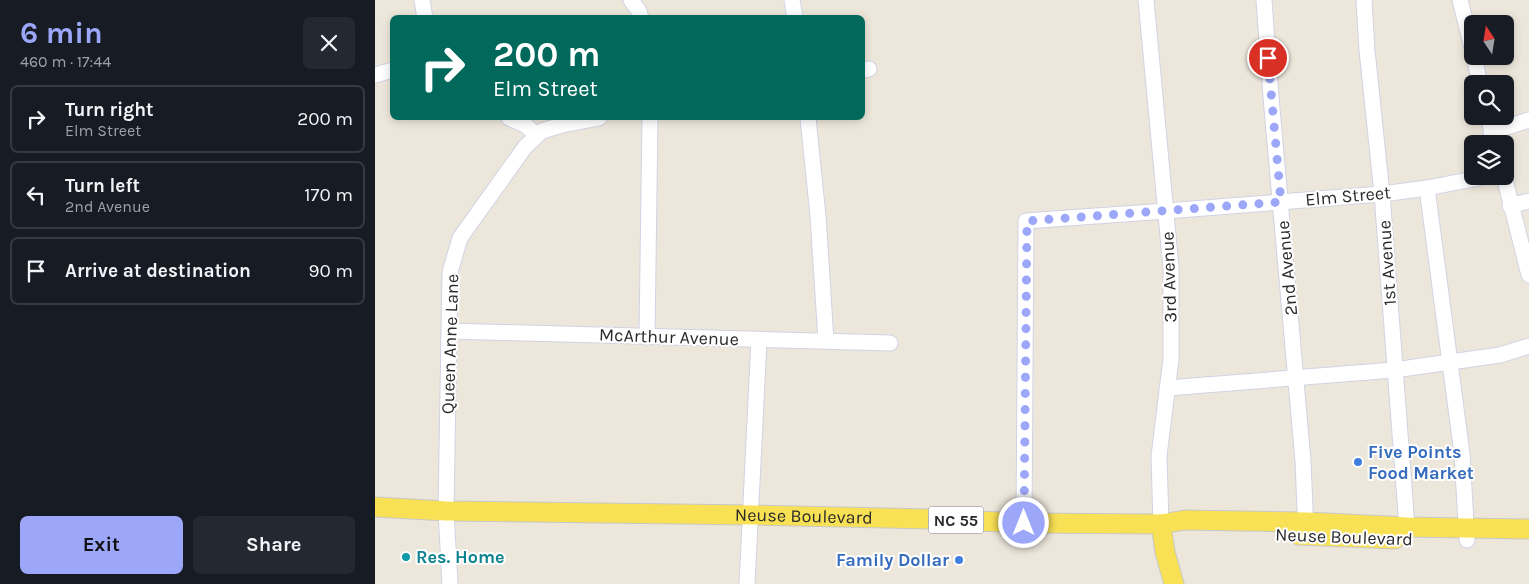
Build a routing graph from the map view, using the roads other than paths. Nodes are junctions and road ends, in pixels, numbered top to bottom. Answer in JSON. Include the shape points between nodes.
{"nodes":[{"id":1,"x":422,"y":0,"type":"edge"},
{"id":2,"x":631,"y":0,"type":"edge"},
{"id":3,"x":792,"y":0,"type":"edge"},
{"id":4,"x":1146,"y":0,"type":"edge"},
{"id":5,"x":1264,"y":0,"type":"edge"},
{"id":6,"x":1364,"y":0,"type":"edge"},
{"id":7,"x":1460,"y":0,"type":"edge"},
{"id":8,"x":424,"y":15,"type":"edge"},
{"id":9,"x":640,"y":15,"type":"edge"},
{"id":10,"x":794,"y":15,"type":"edge"},
{"id":11,"x":1464,"y":16,"type":"edge"},
{"id":12,"x":390,"y":71,"type":"edge"},
{"id":13,"x":375,"y":75,"type":"edge"},
{"id":14,"x":514,"y":120,"type":"edge"},
{"id":15,"x":587,"y":120,"type":"edge"},
{"id":16,"x":650,"y":120,"type":"edge"},
{"id":17,"x":808,"y":120,"type":"edge"},
{"id":18,"x":1529,"y":120,"type":"edge"},
{"id":19,"x":537,"y":135,"type":"junction"},
{"id":20,"x":1499,"y":135,"type":"edge"},
{"id":21,"x":1464,"y":181,"type":"edge"},
{"id":22,"x":1506,"y":185,"type":"edge"},
{"id":23,"x":1427,"y":188,"type":"junction"},
{"id":24,"x":1382,"y":194,"type":"junction"},
{"id":25,"x":1529,"y":201,"type":"edge"},
{"id":26,"x":1281,"y":202,"type":"junction"},
{"id":27,"x":1510,"y":206,"type":"junction"},
{"id":28,"x":1166,"y":211,"type":"junction"},
{"id":29,"x":1529,"y":275,"type":"edge"},
{"id":30,"x":449,"y":331,"type":"junction"},
{"id":31,"x":647,"y":336,"type":"junction"},
{"id":32,"x":759,"y":340,"type":"junction"},
{"id":33,"x":826,"y":342,"type":"junction"},
{"id":34,"x":890,"y":343,"type":"dead end"},
{"id":35,"x":1529,"y":346,"type":"edge"},
{"id":36,"x":1451,"y":363,"type":"junction"},
{"id":37,"x":1394,"y":370,"type":"junction"},
{"id":38,"x":1296,"y":378,"type":"junction"},
{"id":39,"x":1167,"y":388,"type":"junction"},
{"id":40,"x":375,"y":507,"type":"edge"},
{"id":41,"x":445,"y":511,"type":"junction"},
{"id":42,"x":375,"y":513,"type":"edge"},
{"id":43,"x":751,"y":515,"type":"junction"},
{"id":44,"x":1024,"y":523,"type":"junction"},
{"id":45,"x":1161,"y":524,"type":"junction"},
{"id":46,"x":1407,"y":527,"type":"junction"},
{"id":47,"x":1306,"y":529,"type":"junction"},
{"id":48,"x":1529,"y":529,"type":"edge"},
{"id":49,"x":1467,"y":534,"type":"junction"},
{"id":50,"x":1529,"y":542,"type":"edge"},
{"id":51,"x":450,"y":584,"type":"edge"},
{"id":52,"x":747,"y":584,"type":"edge"},
{"id":53,"x":1175,"y":584,"type":"edge"}],
"edges":[{"from":1,"to":8,"type":"street"},
{"from":2,"to":9,"type":"street"},
{"from":3,"to":10,"type":"street"},
{"from":4,"to":28,"type":"street","name":"3rd Avenue"},
{"from":5,"to":26,"type":"street","name":"2nd Avenue"},
{"from":6,"to":24,"type":"street","name":"1st Avenue"},
{"from":7,"to":11,"type":"street"},
{"from":12,"to":13,"type":"street"},
{"from":14,"to":19,"type":"street"},
{"from":15,"to":19,"type":"street","name":"Queen Anne Lane","via":[[562,124]]},
{"from":16,"to":31,"type":"street"},
{"from":17,"to":33,"type":"street"},
{"from":18,"to":20,"type":"street"},
{"from":19,"to":30,"type":"street","name":"Queen Anne Lane","via":[[459,238],[450,272]]},
{"from":21,"to":23,"type":"street","name":"Elm Street"},
{"from":22,"to":27,"type":"street"},
{"from":23,"to":24,"type":"street","name":"Elm Street"},
{"from":23,"to":36,"type":"street"},
{"from":24,"to":26,"type":"street","name":"Elm Street"},
{"from":24,"to":37,"type":"street","name":"1st Avenue"},
{"from":25,"to":27,"type":"street"},
{"from":26,"to":28,"type":"street","name":"Elm Street"},
{"from":26,"to":38,"type":"street","name":"2nd Avenue"},
{"from":27,"to":29,"type":"street"},
{"from":28,"to":39,"type":"street","name":"3rd Avenue","via":[[1171,268],[1171,359]]},
{"from":28,"to":44,"type":"street","name":"Elm Street","via":[[1027,221]]},
{"from":30,"to":31,"type":"street","name":"McArthur Avenue"},
{"from":30,"to":41,"type":"street","name":"Queen Anne Lane"},
{"from":31,"to":32,"type":"street","name":"McArthur Avenue"},
{"from":32,"to":33,"type":"street","name":"McArthur Avenue"},
{"from":32,"to":43,"type":"street"},
{"from":33,"to":34,"type":"street","name":"McArthur Avenue"},
{"from":35,"to":36,"type":"street","via":[[1500,355]]},
{"from":36,"to":37,"type":"street"},
{"from":36,"to":49,"type":"street"},
{"from":37,"to":38,"type":"street"},
{"from":37,"to":46,"type":"street","name":"1st Avenue"},
{"from":38,"to":39,"type":"street"},
{"from":38,"to":47,"type":"street","name":"2nd Avenue"},
{"from":39,"to":45,"type":"street","name":"3rd Avenue","via":[[1159,456]]},
{"from":40,"to":41,"type":"main road","name":"Neuse Boulevard","number":"NC 55"},
{"from":41,"to":42,"type":"main road","name":"Neuse Boulevard","number":"NC 55"},
{"from":41,"to":43,"type":"main road","name":"Neuse Boulevard","number":"NC 55"},
{"from":41,"to":51,"type":"street","name":"Queen Anne Lane"},
{"from":43,"to":44,"type":"main road","name":"Neuse Boulevard","number":"NC 55"},
{"from":43,"to":52,"type":"street"},
{"from":44,"to":45,"type":"main road","name":"Neuse Boulevard","number":"NC 55"},
{"from":45,"to":47,"type":"main road","name":"Neuse Boulevard","via":[[1185,520]]},
{"from":45,"to":53,"type":"main road"},
{"from":46,"to":47,"type":"main road","name":"Neuse Boulevard"},
{"from":46,"to":49,"type":"main road","name":"Neuse Boulevard"},
{"from":47,"to":49,"type":"main road","name":"Neuse Boulevard"},
{"from":48,"to":49,"type":"main road","name":"Neuse Boulevard"},
{"from":49,"to":50,"type":"main road","name":"Neuse Boulevard"}]}
